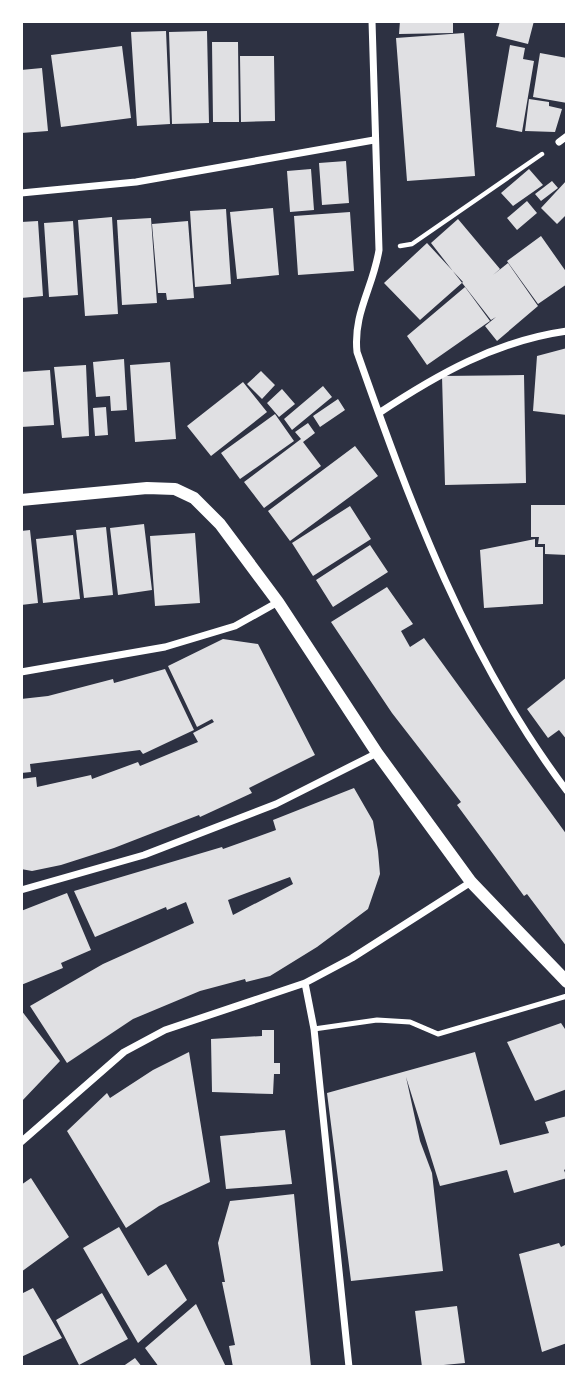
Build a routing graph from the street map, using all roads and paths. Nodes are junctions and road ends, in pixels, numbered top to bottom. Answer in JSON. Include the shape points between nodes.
{"nodes":[{"id":1,"x":372,"y":21,"type":"edge"},
{"id":2,"x":567,"y":136,"type":"edge"},
{"id":3,"x":374,"y":140,"type":"junction"},
{"id":4,"x":559,"y":142,"type":"joint"},
{"id":5,"x":21,"y":193,"type":"edge"},
{"id":6,"x":379,"y":250,"type":"junction"},
{"id":7,"x":567,"y":331,"type":"edge"},
{"id":8,"x":379,"y":413,"type":"junction"},
{"id":9,"x":21,"y":500,"type":"edge"},
{"id":10,"x":278,"y":602,"type":"junction"},
{"id":11,"x":21,"y":672,"type":"edge"},
{"id":12,"x":377,"y":753,"type":"junction"},
{"id":13,"x":567,"y":791,"type":"edge"},
{"id":14,"x":471,"y":882,"type":"junction"},
{"id":15,"x":21,"y":890,"type":"edge"},
{"id":16,"x":567,"y":982,"type":"edge"},
{"id":17,"x":305,"y":983,"type":"junction"},
{"id":18,"x":567,"y":996,"type":"edge"},
{"id":19,"x":314,"y":1029,"type":"junction"},
{"id":20,"x":21,"y":1142,"type":"edge"},
{"id":21,"x":349,"y":1367,"type":"edge"}],
"edges":[{"from":1,"to":3,"type":"street"},
{"from":2,"to":4,"type":"street"},
{"from":3,"to":5,"type":"street","via":[[136,181]]},
{"from":3,"to":6,"type":"street"},
{"from":4,"to":6,"type":"path","via":[[412,244]]},
{"from":6,"to":8,"type":"street","via":[[355,330]]},
{"from":7,"to":8,"type":"street","via":[[531,337],[473,358]]},
{"from":8,"to":13,"type":"street","via":[[456,608],[539,754]]},
{"from":9,"to":10,"type":"street","via":[[175,489],[194,498],[220,524]]},
{"from":10,"to":11,"type":"street","via":[[235,626],[165,647]]},
{"from":10,"to":12,"type":"street"},
{"from":12,"to":14,"type":"street"},
{"from":12,"to":15,"type":"street","via":[[276,804],[144,855]]},
{"from":14,"to":16,"type":"street"},
{"from":14,"to":17,"type":"street"},
{"from":17,"to":19,"type":"street"},
{"from":17,"to":20,"type":"street","via":[[165,1030],[124,1052]]},
{"from":18,"to":19,"type":"lane","via":[[438,1034],[410,1022],[377,1020]]},
{"from":19,"to":21,"type":"street"}]}
